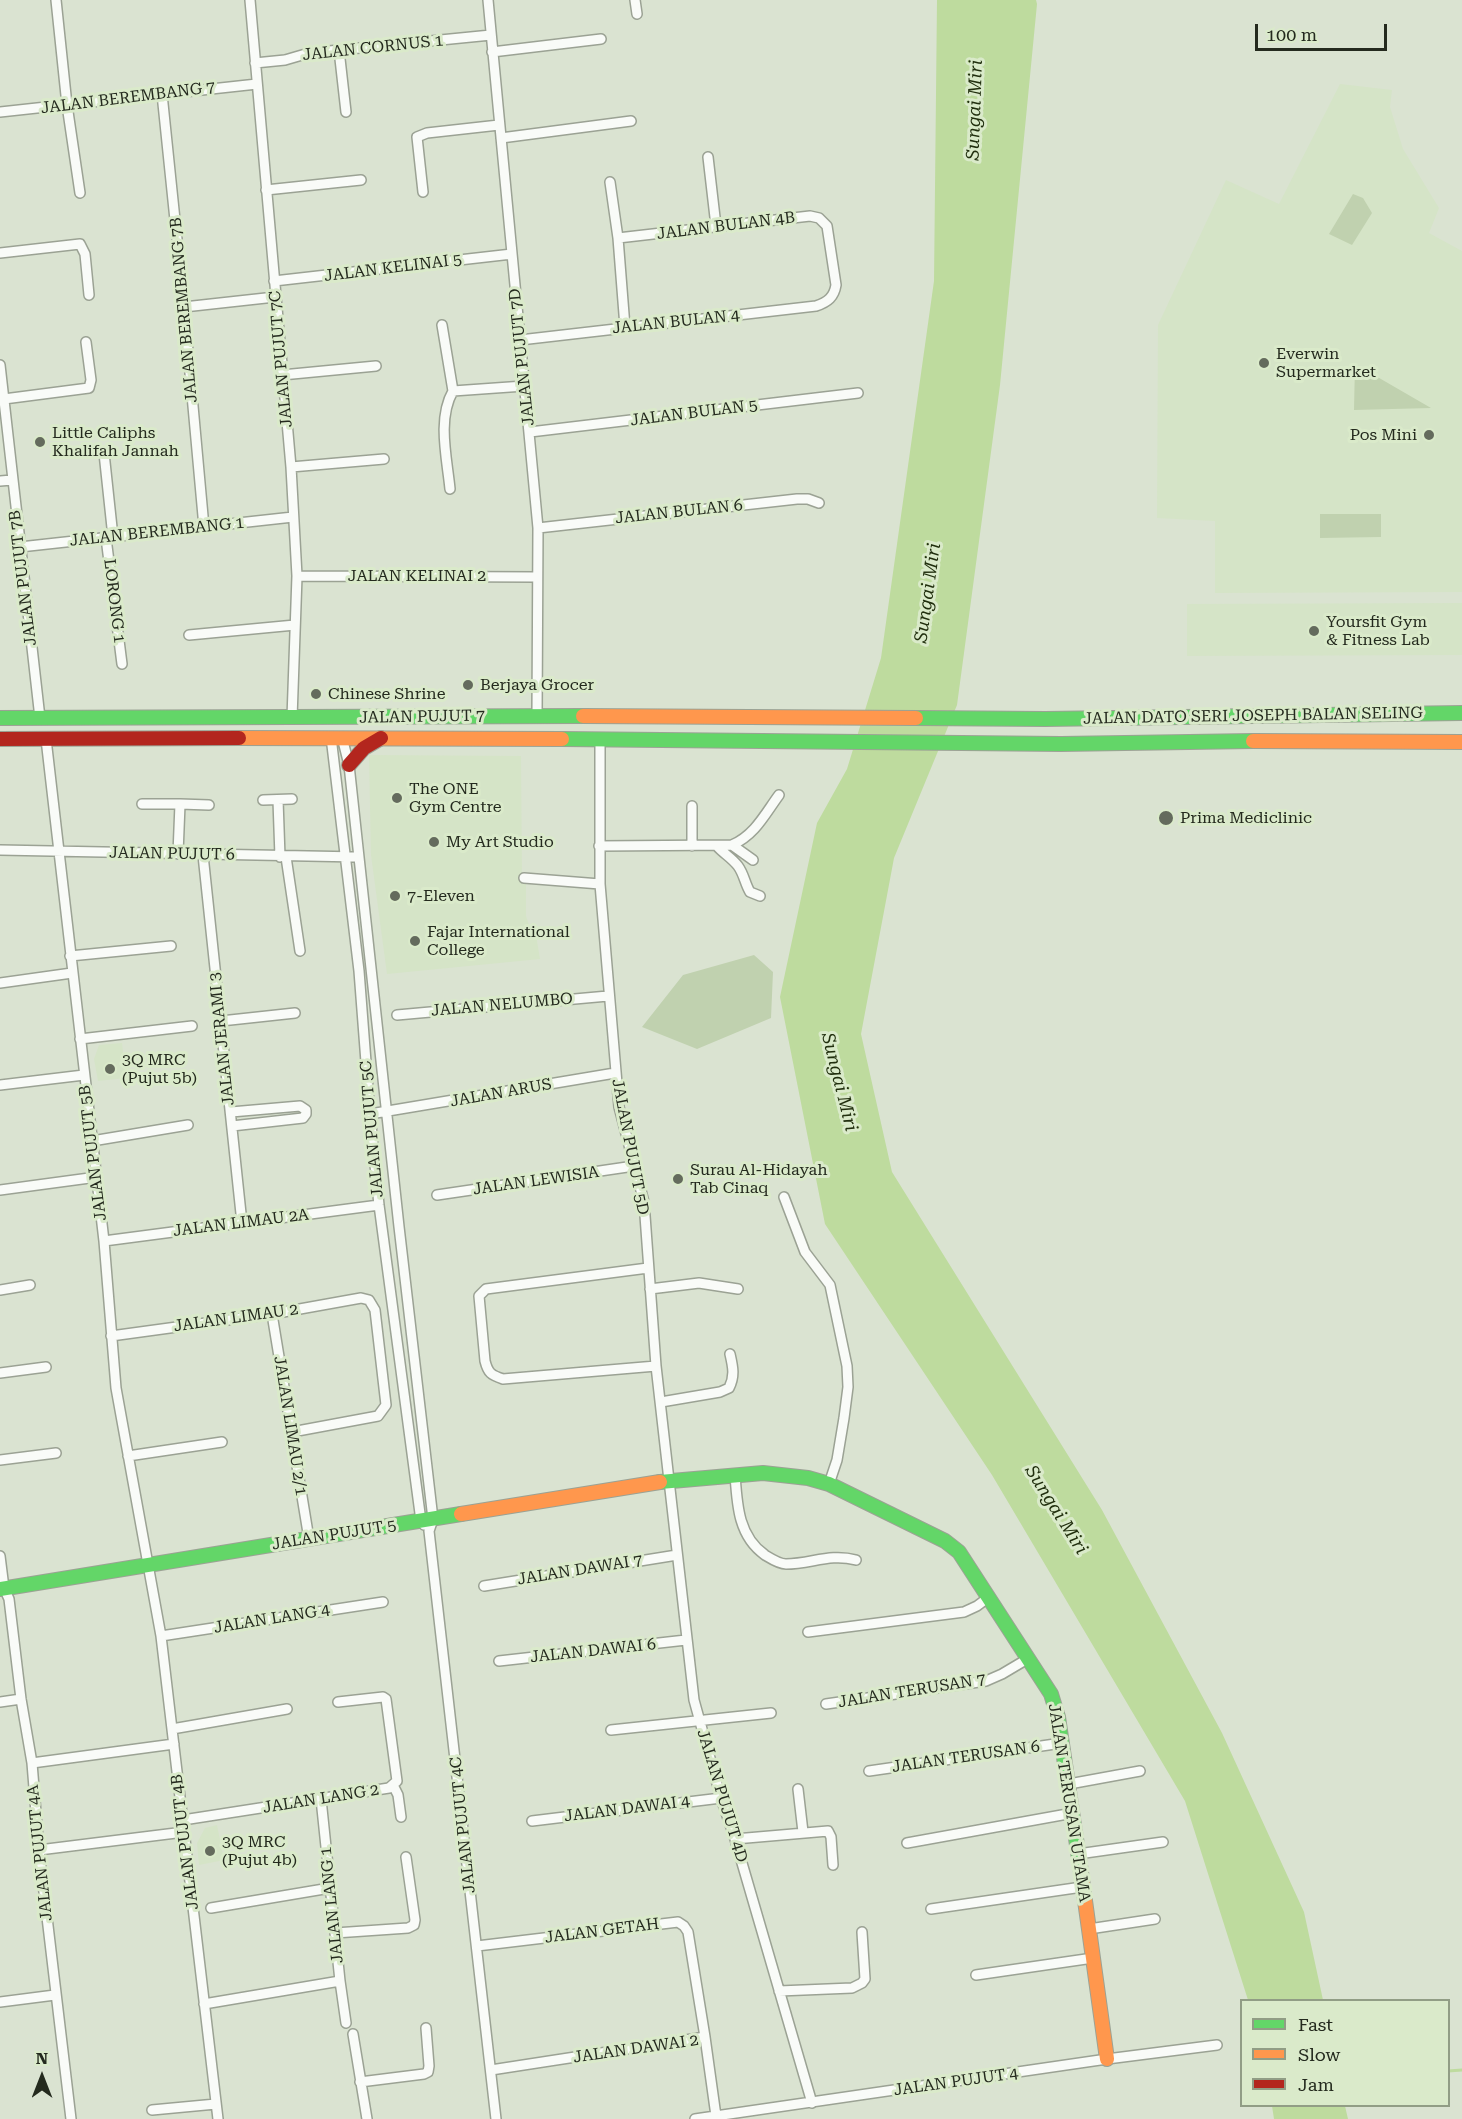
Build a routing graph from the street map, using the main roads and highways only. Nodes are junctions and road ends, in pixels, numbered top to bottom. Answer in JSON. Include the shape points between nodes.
{"nodes":[{"id":1,"x":1459,"y":713,"type":"edge"},
{"id":2,"x":0,"y":718,"type":"edge"},
{"id":3,"x":217,"y":719,"type":"junction"},
{"id":4,"x":844,"y":719,"type":"joint"},
{"id":5,"x":337,"y":737,"type":"junction"},
{"id":6,"x":381,"y":738,"type":"junction"},
{"id":7,"x":0,"y":739,"type":"edge"},
{"id":8,"x":1462,"y":742,"type":"edge"},
{"id":9,"x":836,"y":743,"type":"joint"},
{"id":10,"x":349,"y":765,"type":"road end"},
{"id":11,"x":668,"y":1481,"type":"joint"},
{"id":12,"x":2,"y":1589,"type":"edge"},
{"id":13,"x":1107,"y":2059,"type":"road end"}],
"edges":[{"from":1,"to":4,"type":"main road","name":"JALAN DATO SERI JOSEPH BALAN SELING"},
{"from":2,"to":3,"type":"main road","name":"JALAN PUJUT 7"},
{"from":3,"to":4,"type":"main road","name":"JALAN PUJUT 7"},
{"from":3,"to":5,"type":"main road","via":[[243,724],[327,723]]},
{"from":5,"to":6,"type":"main road","name":"JALAN PUJUT 7"},
{"from":5,"to":7,"type":"main road","name":"JALAN PUJUT 7"},
{"from":6,"to":9,"type":"main road","name":"JALAN PUJUT 7"},
{"from":6,"to":10,"type":"main road","via":[[364,748]]},
{"from":8,"to":9,"type":"main road","name":"JALAN DATO SERI JOSEPH BALAN SELING"},
{"from":11,"to":12,"type":"main road","name":"JALAN PUJUT 5","via":[[428,1524],[309,1539]]},
{"from":11,"to":13,"type":"main road","name":"JALAN TERUSAN UTAMA","via":[[735,1474],[794,1475],[829,1484],[945,1541],[959,1552],[1051,1694],[1058,1717]]}]}
